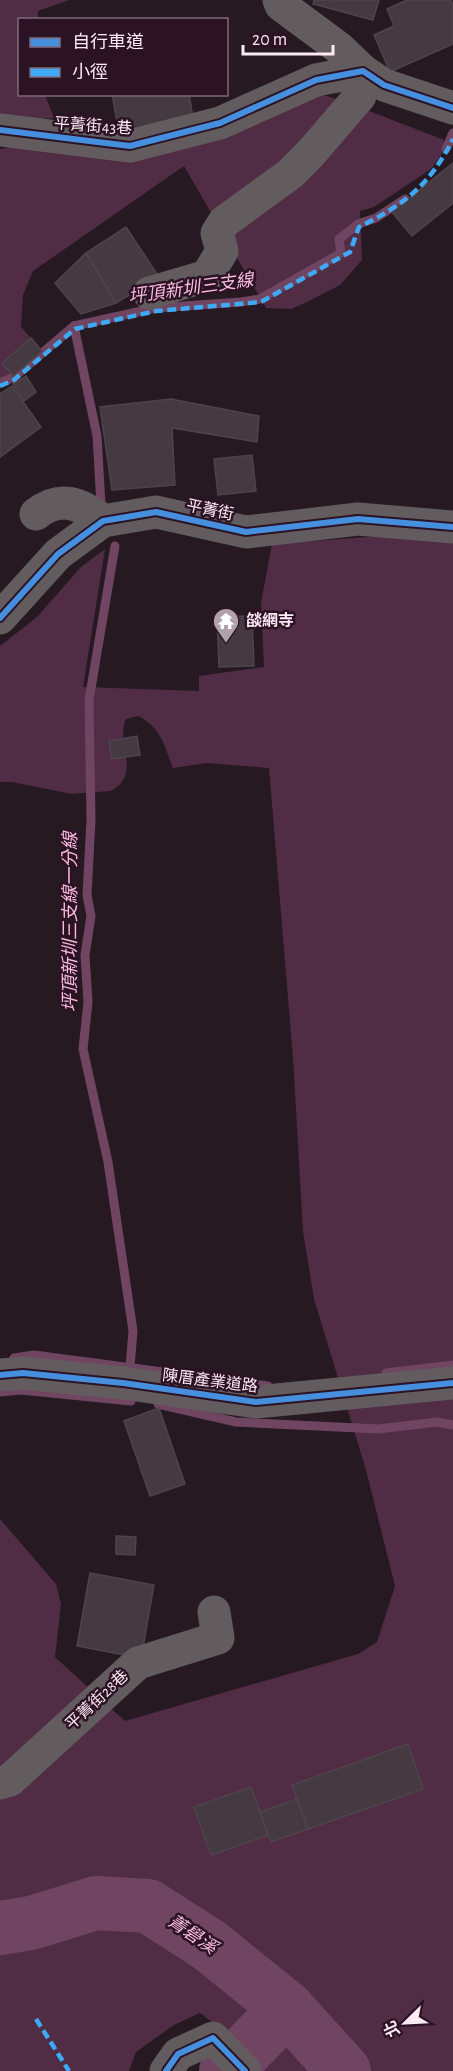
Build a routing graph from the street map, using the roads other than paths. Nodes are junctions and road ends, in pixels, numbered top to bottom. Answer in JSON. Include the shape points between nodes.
{"nodes":[{"id":1,"x":279,"y":0,"type":"edge"},
{"id":2,"x":363,"y":71,"type":"junction"},
{"id":3,"x":453,"y":108,"type":"edge"},
{"id":4,"x":0,"y":130,"type":"edge"},
{"id":5,"x":149,"y":293,"type":"dead end"},
{"id":6,"x":36,"y":514,"type":"dead end"},
{"id":7,"x":103,"y":521,"type":"junction"},
{"id":8,"x":453,"y":527,"type":"edge"},
{"id":9,"x":0,"y":618,"type":"edge"},
{"id":10,"x":0,"y":1375,"type":"edge"},
{"id":11,"x":453,"y":1383,"type":"edge"},
{"id":12,"x":214,"y":1612,"type":"dead end"},
{"id":13,"x":5,"y":1782,"type":"edge"},
{"id":14,"x":237,"y":2061,"type":"edge"},
{"id":15,"x":166,"y":2071,"type":"edge"}],
"edges":[{"from":1,"to":2,"type":"street"},
{"from":2,"to":3,"type":"street","via":[[384,85]]},
{"from":2,"to":4,"type":"street","name":"平菁街43巷","via":[[316,80],[220,123],[130,146]]},
{"from":2,"to":5,"type":"street","via":[[360,96],[310,154],[290,174],[224,222],[217,233],[222,251],[207,276]]},
{"from":6,"to":7,"type":"street","via":[[46,506],[74,503]]},
{"from":7,"to":8,"type":"street","name":"平菁街","via":[[156,512],[246,532],[358,519]]},
{"from":7,"to":9,"type":"street","name":"平菁街","via":[[58,554]]},
{"from":10,"to":11,"type":"street","name":"陳厝產業道路","via":[[23,1373],[123,1383],[256,1402]]},
{"from":12,"to":13,"type":"street","name":"平菁街28巷","via":[[218,1638],[138,1663]]},
{"from":14,"to":15,"type":"street","via":[[213,2038],[178,2054]]}]}
